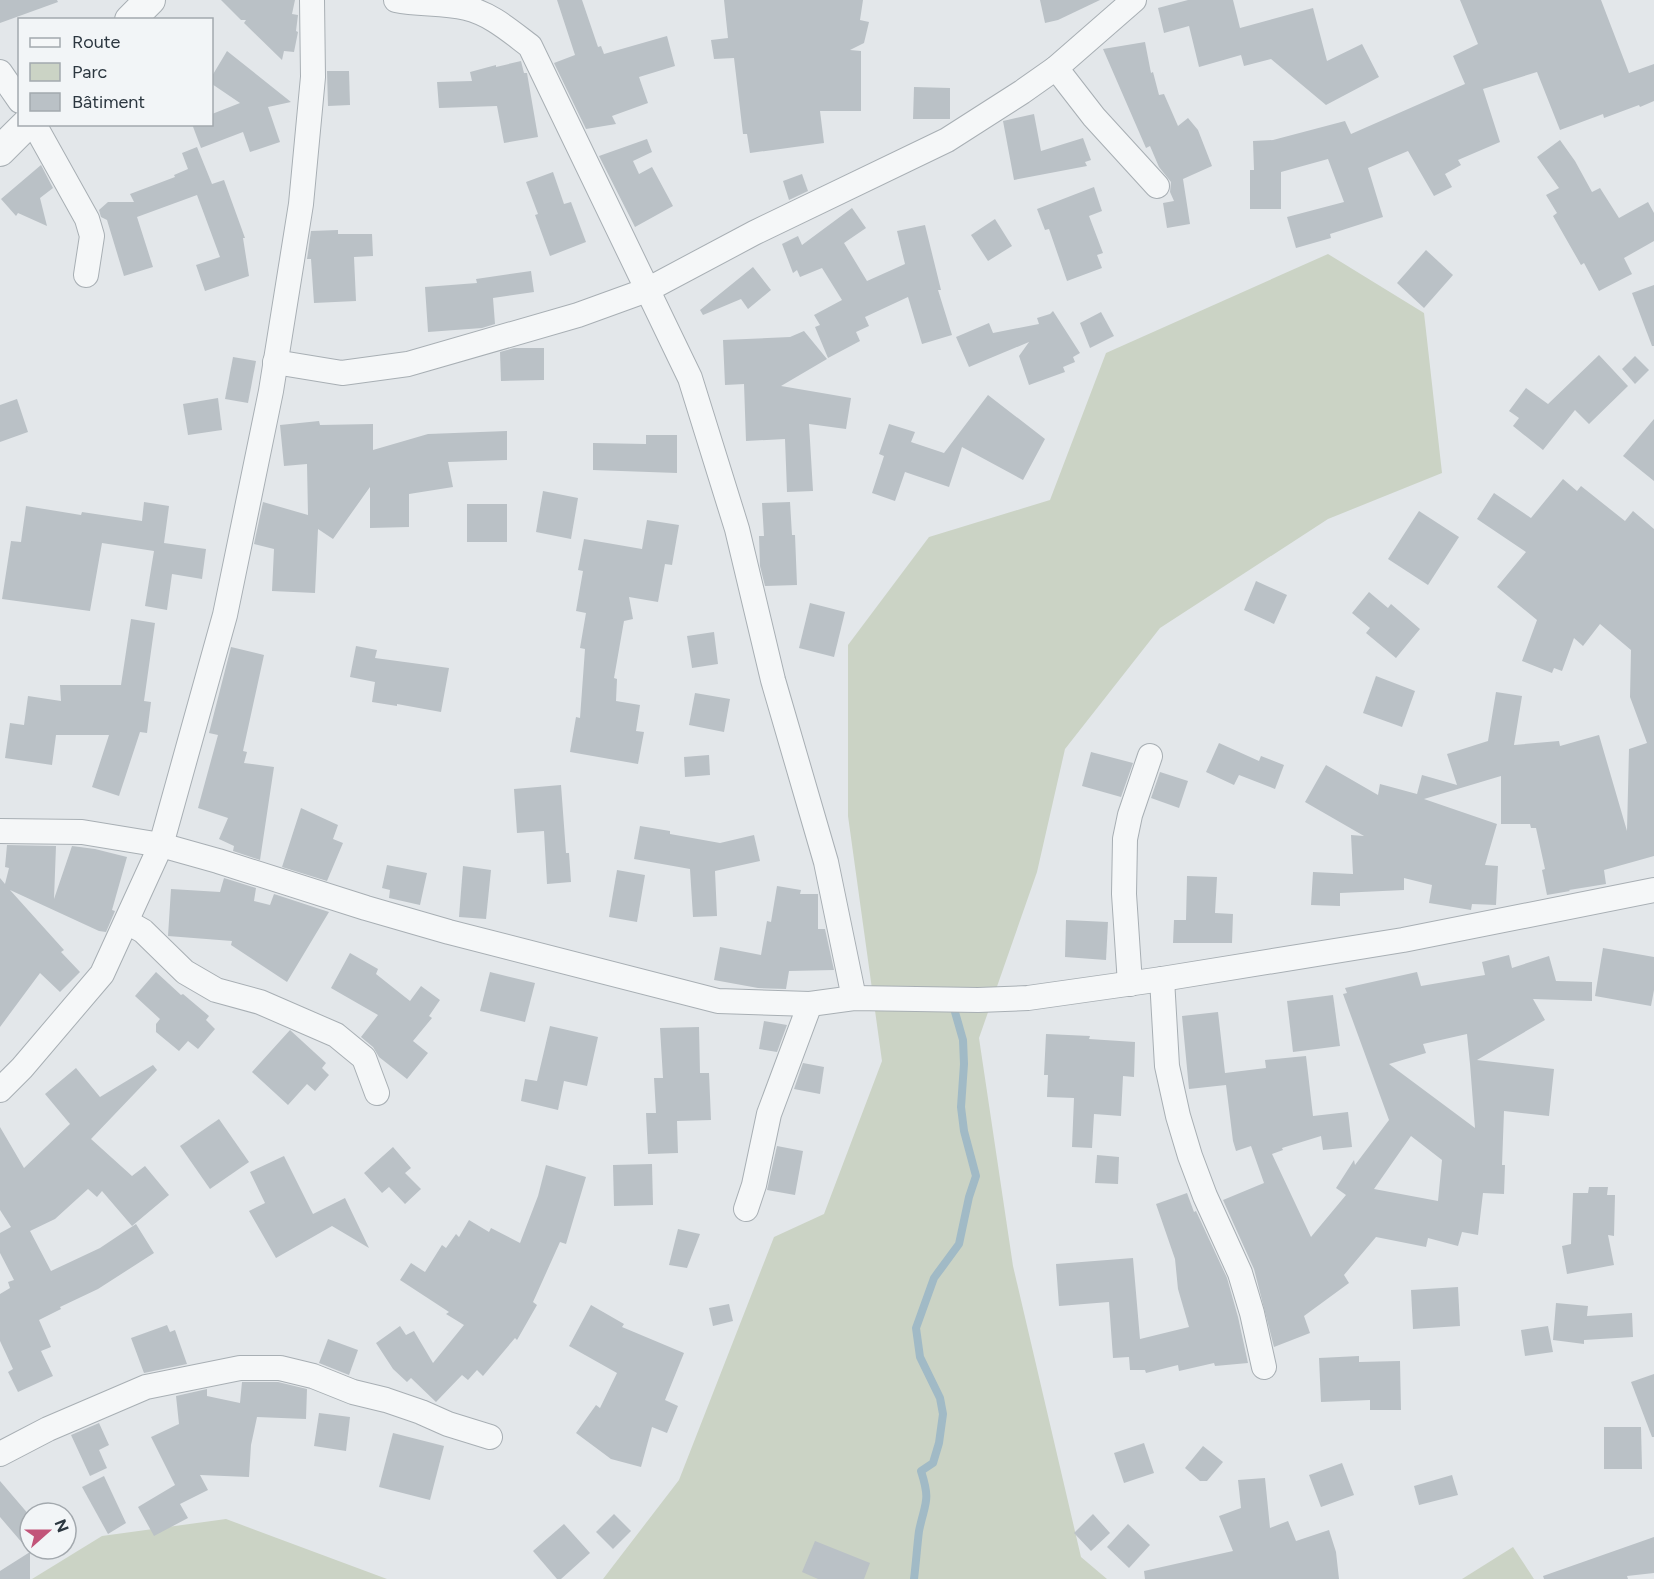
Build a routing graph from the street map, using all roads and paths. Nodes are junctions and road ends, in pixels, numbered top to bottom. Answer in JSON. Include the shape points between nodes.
{"nodes":[{"id":1,"x":150,"y":0,"type":"edge"},
{"id":2,"x":312,"y":0,"type":"edge"},
{"id":3,"x":396,"y":0,"type":"edge"},
{"id":4,"x":1134,"y":0,"type":"edge"},
{"id":5,"x":132,"y":18,"type":"edge"},
{"id":6,"x":1056,"y":68,"type":"junction"},
{"id":7,"x":0,"y":72,"type":"edge"},
{"id":8,"x":18,"y":98,"type":"edge"},
{"id":9,"x":25,"y":126,"type":"edge"},
{"id":10,"x":35,"y":126,"type":"edge"},
{"id":11,"x":0,"y":151,"type":"edge"},
{"id":12,"x":1157,"y":186,"type":"dead end"},
{"id":13,"x":86,"y":275,"type":"dead end"},
{"id":14,"x":647,"y":290,"type":"junction"},
{"id":15,"x":275,"y":362,"type":"junction"},
{"id":16,"x":1150,"y":756,"type":"dead end"},
{"id":17,"x":0,"y":831,"type":"edge"},
{"id":18,"x":161,"y":845,"type":"junction"},
{"id":19,"x":1654,"y":890,"type":"edge"},
{"id":20,"x":127,"y":922,"type":"junction"},
{"id":21,"x":1162,"y":979,"type":"junction"},
{"id":22,"x":1130,"y":984,"type":"junction"},
{"id":23,"x":854,"y":998,"type":"junction"},
{"id":24,"x":810,"y":1004,"type":"junction"},
{"id":25,"x":0,"y":1090,"type":"edge"},
{"id":26,"x":377,"y":1093,"type":"dead end"},
{"id":27,"x":746,"y":1209,"type":"dead end"},
{"id":28,"x":1264,"y":1367,"type":"dead end"},
{"id":29,"x":490,"y":1437,"type":"dead end"},
{"id":30,"x":0,"y":1454,"type":"edge"}],
"edges":[{"from":1,"to":5,"type":"street"},
{"from":2,"to":15,"type":"street","via":[[313,77],[301,204]]},
{"from":3,"to":14,"type":"street","via":[[465,8],[495,19],[530,46]]},
{"from":4,"to":6,"type":"street"},
{"from":6,"to":12,"type":"street"},
{"from":6,"to":14,"type":"street","via":[[947,140],[754,233]]},
{"from":7,"to":8,"type":"street"},
{"from":9,"to":11,"type":"street"},
{"from":10,"to":13,"type":"street","via":[[87,219],[92,236]]},
{"from":14,"to":15,"type":"street","via":[[578,315],[408,364],[342,373]]},
{"from":14,"to":23,"type":"street","via":[[690,378],[737,529],[773,680],[826,862]]},
{"from":15,"to":18,"type":"street","via":[[225,615]]},
{"from":16,"to":22,"type":"street","via":[[1125,839]]},
{"from":17,"to":18,"type":"street","via":[[82,832]]},
{"from":18,"to":20,"type":"street"},
{"from":18,"to":24,"type":"street","via":[[439,929],[718,1001]]},
{"from":19,"to":21,"type":"street","via":[[1403,940]]},
{"from":20,"to":25,"type":"street","via":[[102,974]]},
{"from":20,"to":26,"type":"street","via":[[143,931],[185,972],[216,990],[260,1002],[336,1035],[364,1058]]},
{"from":21,"to":22,"type":"street"},
{"from":21,"to":28,"type":"street","via":[[1167,1066],[1178,1116],[1205,1196],[1240,1273]]},
{"from":22,"to":23,"type":"street","via":[[1028,998]]},
{"from":23,"to":24,"type":"street"},
{"from":24,"to":27,"type":"street","via":[[769,1114]]},
{"from":29,"to":30,"type":"street","via":[[313,1376],[280,1368],[240,1368],[146,1387]]}]}
